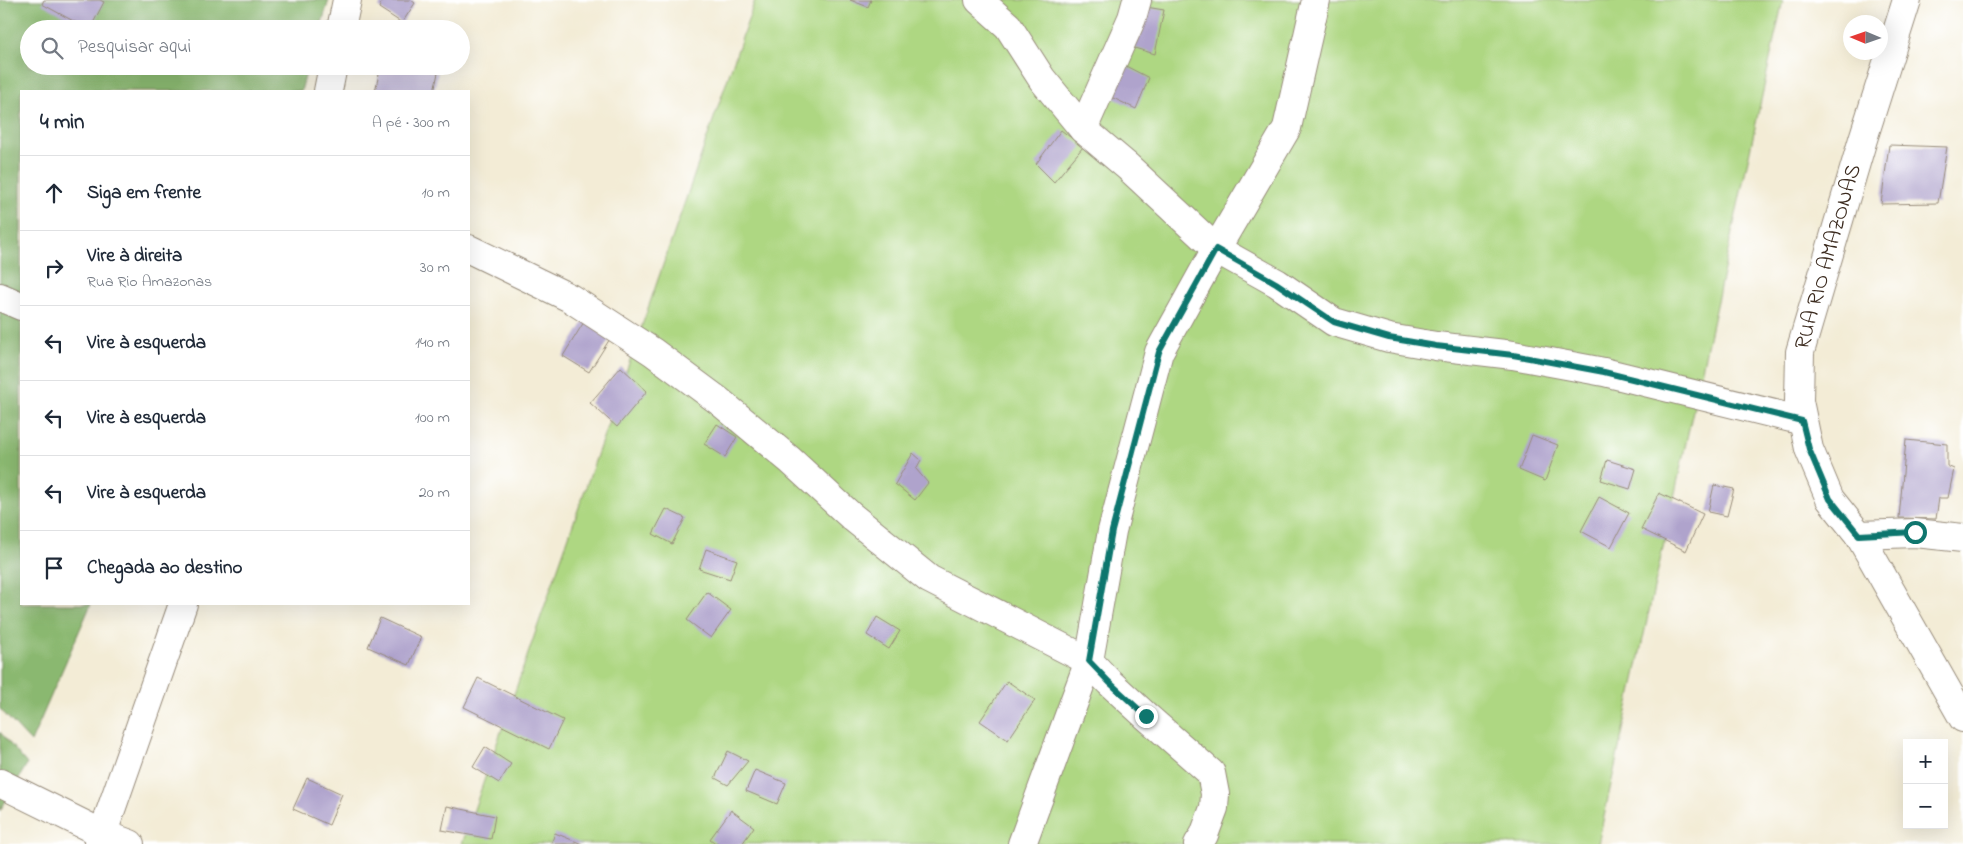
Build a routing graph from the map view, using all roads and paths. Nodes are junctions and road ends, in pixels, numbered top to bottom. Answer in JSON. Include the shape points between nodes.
{"nodes":[{"id":1,"x":347,"y":0,"type":"edge"},
{"id":2,"x":979,"y":0,"type":"edge"},
{"id":3,"x":1136,"y":0,"type":"edge"},
{"id":4,"x":1316,"y":0,"type":"edge"},
{"id":5,"x":1907,"y":0,"type":"edge"},
{"id":6,"x":343,"y":20,"type":"edge"},
{"id":7,"x":331,"y":75,"type":"edge"},
{"id":8,"x":328,"y":90,"type":"edge"},
{"id":9,"x":1083,"y":128,"type":"junction"},
{"id":10,"x":470,"y":249,"type":"edge"},
{"id":11,"x":1216,"y":249,"type":"junction"},
{"id":12,"x":0,"y":296,"type":"edge"},
{"id":13,"x":20,"y":306,"type":"edge"},
{"id":14,"x":1802,"y":421,"type":"junction"},
{"id":15,"x":1859,"y":535,"type":"junction"},
{"id":16,"x":1963,"y":538,"type":"edge"},
{"id":17,"x":183,"y":605,"type":"edge"},
{"id":18,"x":1089,"y":661,"type":"junction"},
{"id":19,"x":1963,"y":718,"type":"edge"},
{"id":20,"x":0,"y":783,"type":"edge"},
{"id":21,"x":101,"y":839,"type":"edge"},
{"id":22,"x":130,"y":844,"type":"edge"},
{"id":23,"x":1022,"y":844,"type":"edge"},
{"id":24,"x":1198,"y":844,"type":"edge"}],
"edges":[{"from":1,"to":6,"type":"street"},
{"from":2,"to":9,"type":"street","via":[[1008,26],[1042,80]]},
{"from":3,"to":9,"type":"street","via":[[1132,18]]},
{"from":4,"to":11,"type":"street","via":[[1287,128]]},
{"from":5,"to":14,"type":"street","name":"RUA RIO AMAZONAS","via":[[1800,352]]},
{"from":7,"to":8,"type":"street"},
{"from":9,"to":11,"type":"street"},
{"from":10,"to":18,"type":"street","via":[[570,298],[653,352],[719,401],[929,580]]},
{"from":11,"to":14,"type":"street","via":[[1276,283],[1334,322],[1389,338],[1513,355],[1604,372]]},
{"from":11,"to":18,"type":"street","via":[[1159,352],[1112,531]]},
{"from":12,"to":13,"type":"street"},
{"from":14,"to":15,"type":"street","name":"RUA RIO AMAZONAS","via":[[1809,449],[1830,499]]},
{"from":15,"to":16,"type":"street","via":[[1915,532]]},
{"from":15,"to":19,"type":"street","name":"RUA RIO AMAZONAS"},
{"from":17,"to":21,"type":"street"},
{"from":18,"to":23,"type":"street"},
{"from":18,"to":24,"type":"street","via":[[1211,773],[1214,808]]},
{"from":20,"to":21,"type":"street"},
{"from":21,"to":22,"type":"street"}]}
